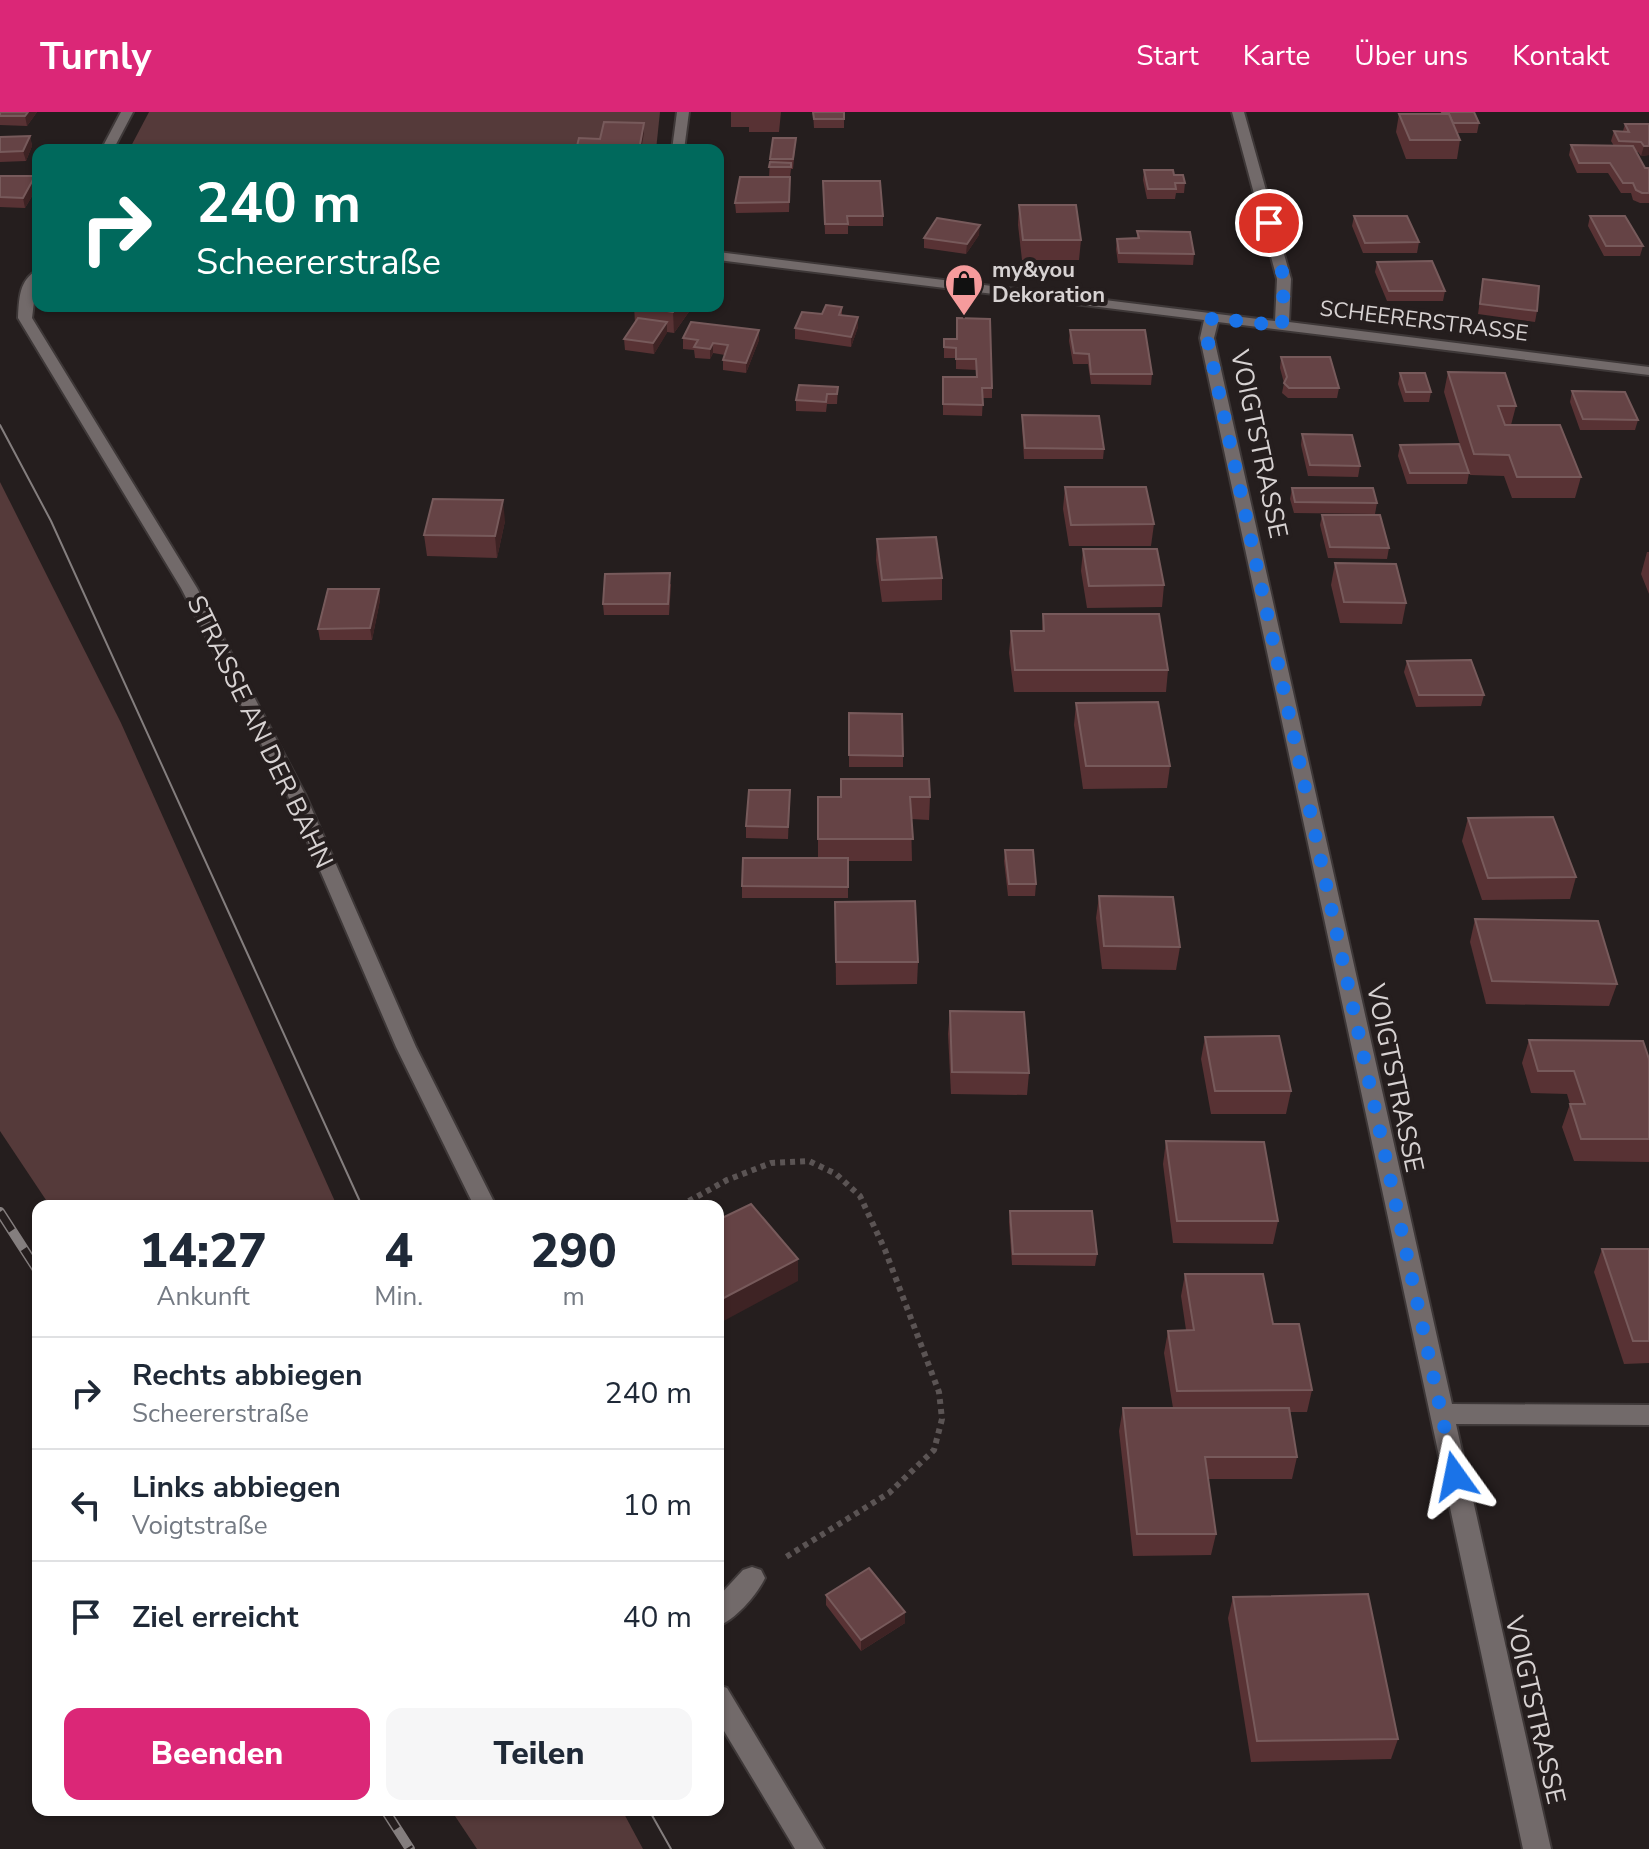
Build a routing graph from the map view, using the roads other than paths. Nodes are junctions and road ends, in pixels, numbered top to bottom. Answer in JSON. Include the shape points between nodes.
{"nodes":[{"id":1,"x":127,"y":112,"type":"edge"},
{"id":2,"x":683,"y":112,"type":"edge"},
{"id":3,"x":1238,"y":112,"type":"edge"},
{"id":4,"x":110,"y":144,"type":"edge"},
{"id":5,"x":679,"y":144,"type":"edge"},
{"id":6,"x":724,"y":257,"type":"edge"},
{"id":7,"x":32,"y":282,"type":"edge"},
{"id":8,"x":1212,"y":318,"type":"junction"},
{"id":9,"x":1282,"y":326,"type":"junction"},
{"id":10,"x":1649,"y":371,"type":"edge"},
{"id":11,"x":482,"y":1200,"type":"edge"},
{"id":12,"x":1441,"y":1414,"type":"junction"},
{"id":13,"x":1649,"y":1415,"type":"edge"},
{"id":14,"x":752,"y":1578,"type":"road end"},
{"id":15,"x":724,"y":1608,"type":"edge"},
{"id":16,"x":724,"y":1707,"type":"edge"},
{"id":17,"x":810,"y":1849,"type":"edge"},
{"id":18,"x":1537,"y":1849,"type":"edge"}],
"edges":[{"from":1,"to":4,"type":"street"},
{"from":2,"to":5,"type":"street"},
{"from":3,"to":9,"type":"street","name":"VOIGTSTRASSE","via":[[1284,279]]},
{"from":6,"to":8,"type":"street","name":"SCHEERERSTRASSE"},
{"from":7,"to":11,"type":"street","name":"STRASSE AN DER BAHN","via":[[25,318],[196,602],[297,796],[406,1047]]},
{"from":8,"to":9,"type":"street","name":"SCHEERERSTRASSE"},
{"from":8,"to":12,"type":"street","name":"VOIGTSTRASSE","via":[[1207,338]]},
{"from":9,"to":10,"type":"street","name":"SCHEERERSTRASSE"},
{"from":12,"to":13,"type":"street"},
{"from":12,"to":18,"type":"street","name":"VOIGTSTRASSE"},
{"from":14,"to":15,"type":"street"},
{"from":16,"to":17,"type":"street"}]}
